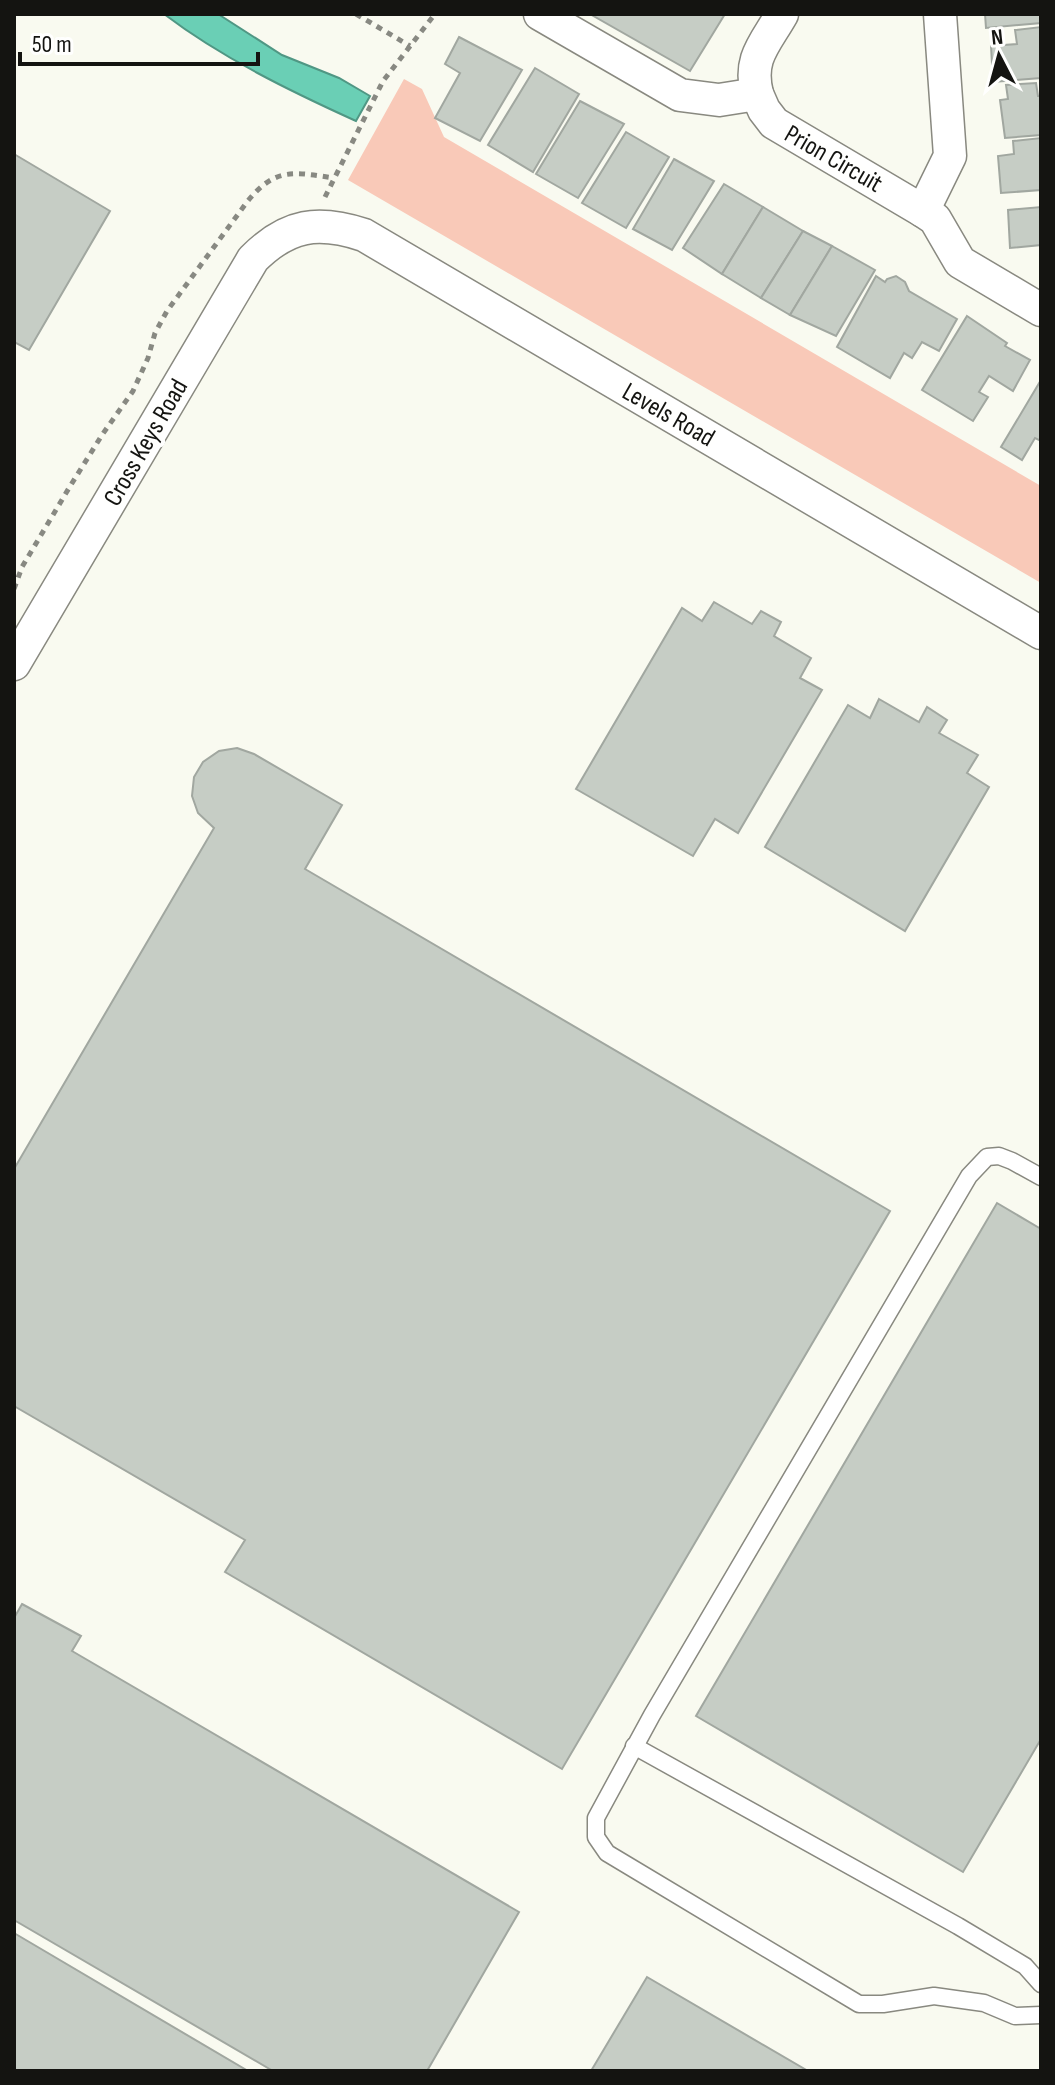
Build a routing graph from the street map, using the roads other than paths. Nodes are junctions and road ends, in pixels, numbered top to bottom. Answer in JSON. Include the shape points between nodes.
{"nodes":[{"id":1,"x":540,"y":14,"type":"edge"},
{"id":2,"x":782,"y":14,"type":"edge"},
{"id":3,"x":940,"y":14,"type":"edge"},
{"id":4,"x":757,"y":94,"type":"junction"},
{"id":5,"x":923,"y":211,"type":"junction"},
{"id":6,"x":300,"y":230,"type":"joint"},
{"id":7,"x":1041,"y":310,"type":"edge"},
{"id":8,"x":1041,"y":633,"type":"edge"},
{"id":9,"x":14,"y":664,"type":"edge"},
{"id":10,"x":1041,"y":1177,"type":"edge"},
{"id":11,"x":634,"y":1746,"type":"junction"},
{"id":12,"x":1041,"y":1984,"type":"edge"},
{"id":13,"x":1041,"y":2015,"type":"edge"}],
"edges":[{"from":1,"to":4,"type":"street","via":[[680,95],[719,100]]},
{"from":2,"to":4,"type":"street","via":[[754,60]]},
{"from":3,"to":5,"type":"street","via":[[950,156]]},
{"from":4,"to":5,"type":"street","name":"Prion Circuit","via":[[774,123]]},
{"from":5,"to":7,"type":"street","name":"Prion Circuit","via":[[935,219],[960,262]]},
{"from":6,"to":8,"type":"street","name":"Levels Road","via":[[337,226],[364,235]]},
{"from":6,"to":9,"type":"street","name":"Cross Keys Road","via":[[268,244],[253,259]]},
{"from":10,"to":11,"type":"lane","via":[[999,1156],[987,1157],[969,1176]]},
{"from":11,"to":12,"type":"lane","via":[[958,1926],[1025,1966]]},
{"from":11,"to":13,"type":"lane","via":[[596,1818],[596,1837],[621,1863],[859,2004],[934,1996],[984,2003],[1015,2016]]}]}
